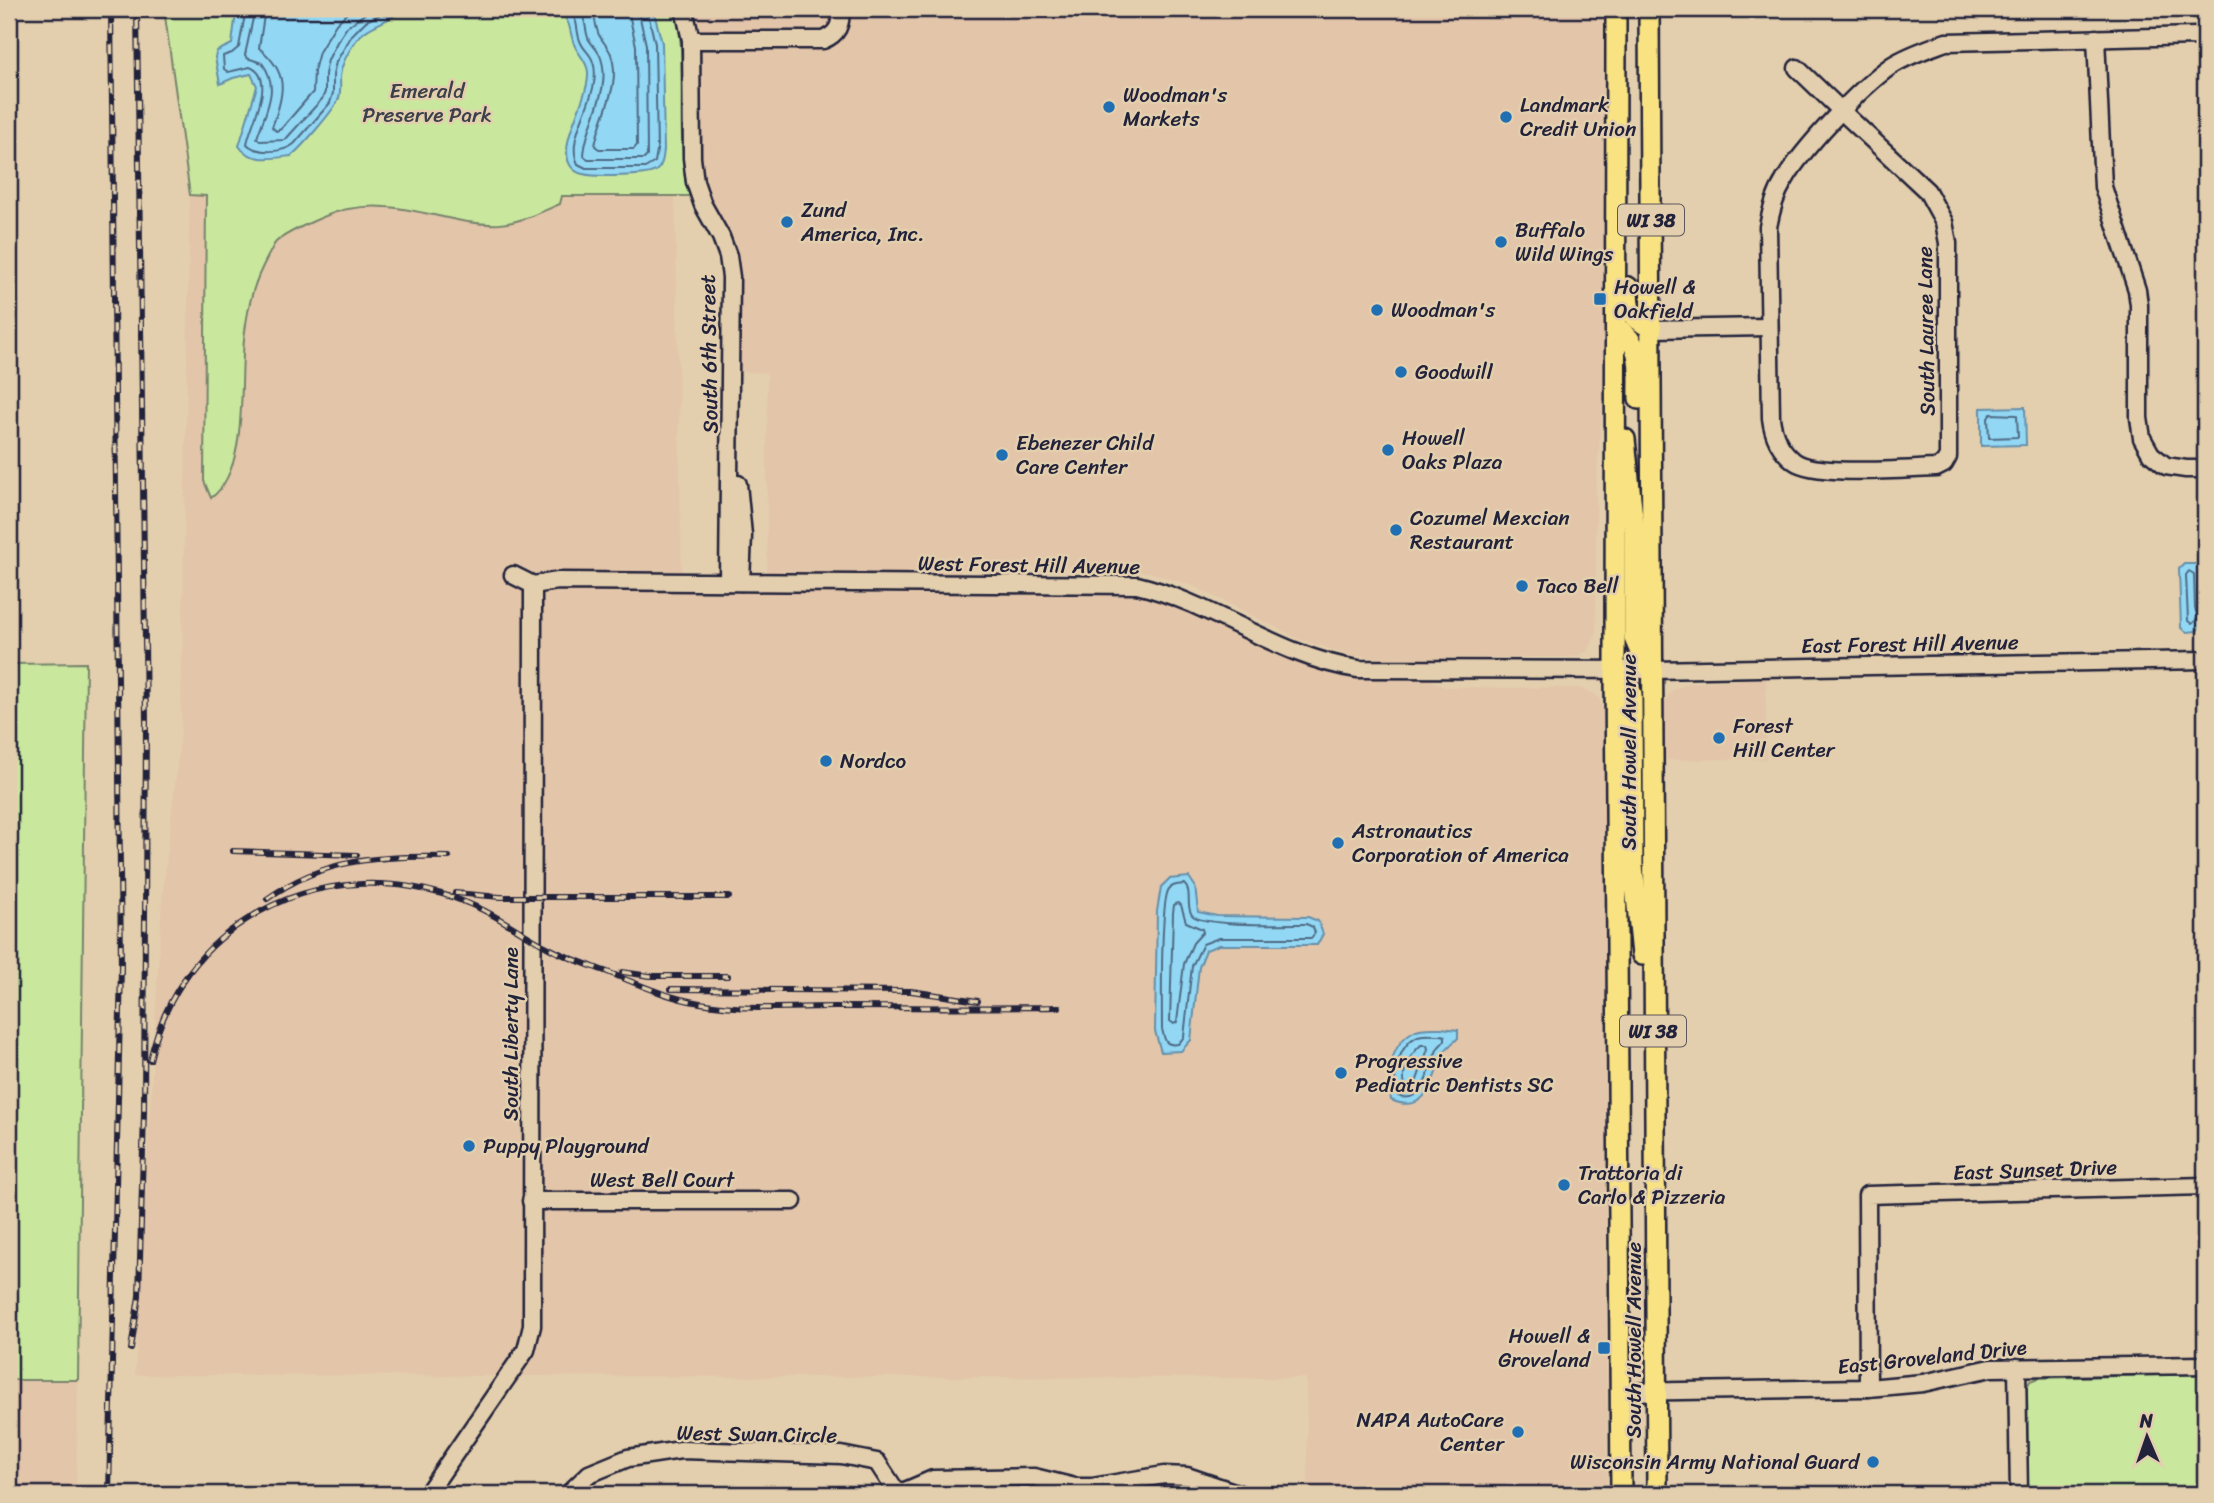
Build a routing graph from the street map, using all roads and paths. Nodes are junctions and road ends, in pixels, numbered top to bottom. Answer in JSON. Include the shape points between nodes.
{"nodes":[{"id":1,"x":684,"y":9,"type":"edge"},
{"id":2,"x":841,"y":9,"type":"edge"},
{"id":3,"x":1616,"y":9,"type":"edge"},
{"id":4,"x":1649,"y":9,"type":"edge"},
{"id":5,"x":2096,"y":38,"type":"junction"},
{"id":6,"x":2205,"y":38,"type":"edge"},
{"id":7,"x":691,"y":40,"type":"junction"},
{"id":8,"x":1797,"y":68,"type":"dead end"},
{"id":9,"x":1842,"y":111,"type":"junction"},
{"id":10,"x":1616,"y":186,"type":"junction"},
{"id":11,"x":1616,"y":326,"type":"junction"},
{"id":12,"x":1768,"y":327,"type":"junction"},
{"id":13,"x":1652,"y":329,"type":"junction"},
{"id":14,"x":1616,"y":379,"type":"junction"},
{"id":15,"x":2205,"y":469,"type":"edge"},
{"id":16,"x":1651,"y":505,"type":"junction"},
{"id":17,"x":513,"y":575,"type":"dead end"},
{"id":18,"x":735,"y":582,"type":"junction"},
{"id":19,"x":533,"y":585,"type":"junction"},
{"id":20,"x":2205,"y":660,"type":"edge"},
{"id":21,"x":1615,"y":670,"type":"junction"},
{"id":22,"x":1652,"y":670,"type":"junction"},
{"id":23,"x":1653,"y":1029,"type":"junction"},
{"id":24,"x":2205,"y":1186,"type":"edge"},
{"id":25,"x":531,"y":1201,"type":"junction"},
{"id":26,"x":793,"y":1201,"type":"dead end"},
{"id":27,"x":2205,"y":1365,"type":"edge"},
{"id":28,"x":2017,"y":1367,"type":"junction"},
{"id":29,"x":1868,"y":1388,"type":"junction"},
{"id":30,"x":1657,"y":1391,"type":"junction"},
{"id":31,"x":1621,"y":1392,"type":"junction"},
{"id":32,"x":427,"y":1494,"type":"edge"},
{"id":33,"x":568,"y":1494,"type":"edge"},
{"id":34,"x":898,"y":1494,"type":"edge"},
{"id":35,"x":1240,"y":1494,"type":"edge"},
{"id":36,"x":1621,"y":1494,"type":"edge"},
{"id":37,"x":1657,"y":1494,"type":"edge"},
{"id":38,"x":2019,"y":1494,"type":"edge"}],
"edges":[{"from":1,"to":7,"type":"street","name":"South 6th Street"},
{"from":2,"to":7,"type":"street","via":[[839,28],[823,40]]},
{"from":3,"to":10,"type":"main road","name":"South Howell Avenue","number":"WI 38"},
{"from":4,"to":13,"type":"main road","name":"South Howell Avenue","number":"WI 38"},
{"from":5,"to":6,"type":"street"},
{"from":5,"to":9,"type":"street","via":[[1946,43],[1893,65]]},
{"from":5,"to":15,"type":"street","via":[[2100,169],[2139,305],[2142,438],[2151,454],[2166,466]]},
{"from":7,"to":18,"type":"street","name":"South 6th Street","via":[[695,182],[729,256],[731,277],[731,454],[741,497]]},
{"from":8,"to":9,"type":"street","name":"South Lauree Lane"},
{"from":9,"to":12,"type":"street","via":[[1785,178],[1771,209]]},
{"from":9,"to":12,"type":"street","name":"South Lauree Lane","via":[[1927,191],[1944,222],[1948,243],[1948,457],[1944,464],[1848,470],[1794,461],[1773,432]]},
{"from":10,"to":11,"type":"main road","name":"South Howell Avenue","number":"WI 38"},
{"from":10,"to":13,"type":"main road","via":[[1628,241],[1628,307],[1638,321]]},
{"from":11,"to":14,"type":"main road","name":"South Howell Avenue","number":"WI 38"},
{"from":11,"to":16,"type":"main road","via":[[1638,351],[1639,424]]},
{"from":12,"to":13,"type":"street"},
{"from":13,"to":16,"type":"main road","name":"South Howell Avenue","number":"WI 38"},
{"from":14,"to":21,"type":"main road","name":"South Howell Avenue","number":"WI 38"},
{"from":14,"to":22,"type":"main road","via":[[1634,528],[1634,638]]},
{"from":16,"to":22,"type":"main road","name":"South Howell Avenue","number":"WI 38"},
{"from":17,"to":19,"type":"street"},
{"from":18,"to":19,"type":"street","name":"West Forest Hill Avenue","via":[[558,581]]},
{"from":18,"to":21,"type":"street","name":"West Forest Hill Avenue","via":[[1137,585],[1166,592],[1340,667]]},
{"from":19,"to":25,"type":"street","name":"South Liberty Lane"},
{"from":20,"to":22,"type":"street","name":"East Forest Hill Avenue"},
{"from":21,"to":22,"type":"street","name":"East Forest Hill Avenue"},
{"from":21,"to":23,"type":"main road","via":[[1632,694],[1633,866]]},
{"from":21,"to":31,"type":"main road","name":"South Howell Avenue","number":"WI 38"},
{"from":22,"to":23,"type":"main road","name":"South Howell Avenue","number":"WI 38"},
{"from":23,"to":30,"type":"main road","name":"South Howell Avenue","number":"WI 38"},
{"from":24,"to":29,"type":"street","name":"East Sunset Drive","via":[[1867,1195]]},
{"from":25,"to":26,"type":"street","name":"West Bell Court"},
{"from":25,"to":32,"type":"street","name":"South Liberty Lane","via":[[532,1326],[526,1350]]},
{"from":27,"to":28,"type":"street","name":"East Groveland Drive"},
{"from":28,"to":29,"type":"street","name":"East Groveland Drive"},
{"from":28,"to":38,"type":"street"},
{"from":29,"to":30,"type":"street","name":"East Groveland Drive"},
{"from":30,"to":31,"type":"street","name":"East Groveland Drive"},
{"from":30,"to":37,"type":"main road","name":"South Howell Avenue","number":"WI 38"},
{"from":31,"to":36,"type":"main road","name":"South Howell Avenue","number":"WI 38"},
{"from":33,"to":34,"type":"street","name":"West Swan Circle","via":[[589,1474],[628,1458],[681,1450],[841,1455],[877,1462]]},
{"from":34,"to":35,"type":"street","via":[[933,1479],[1034,1477],[1092,1487],[1164,1475],[1187,1476]]}]}
